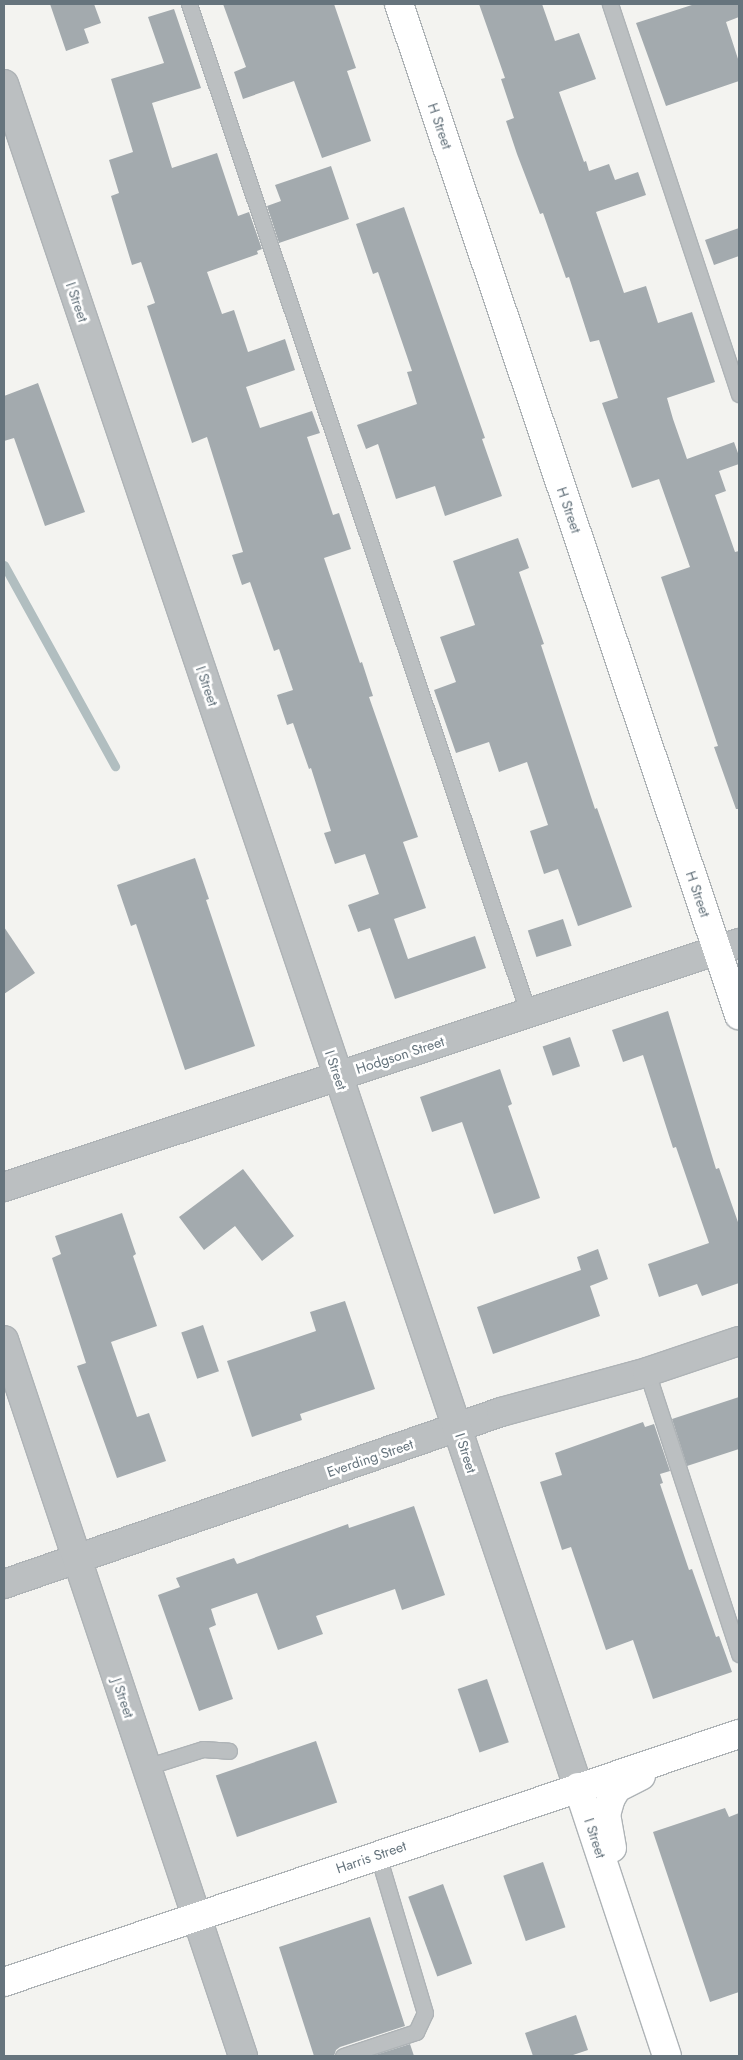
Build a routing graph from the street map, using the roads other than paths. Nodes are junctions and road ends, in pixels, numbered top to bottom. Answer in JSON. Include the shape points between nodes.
{"nodes":[{"id":1,"x":189,"y":4,"type":"edge"},
{"id":2,"x":399,"y":4,"type":"edge"},
{"id":3,"x":610,"y":4,"type":"edge"},
{"id":4,"x":4,"y":84,"type":"edge"},
{"id":5,"x":739,"y":394,"type":"edge"},
{"id":6,"x":728,"y":947,"type":"edge"},
{"id":7,"x":528,"y":1012,"type":"junction"},
{"id":8,"x":739,"y":1015,"type":"edge"},
{"id":9,"x":338,"y":1075,"type":"junction"},
{"id":10,"x":4,"y":1187,"type":"edge"},
{"id":11,"x":4,"y":1340,"type":"edge"},
{"id":12,"x":739,"y":1341,"type":"edge"},
{"id":13,"x":647,"y":1372,"type":"junction"},
{"id":14,"x":458,"y":1428,"type":"junction"},
{"id":15,"x":75,"y":1559,"type":"junction"},
{"id":16,"x":4,"y":1584,"type":"edge"},
{"id":17,"x":739,"y":1654,"type":"edge"},
{"id":18,"x":739,"y":1734,"type":"edge"},
{"id":19,"x":229,"y":1751,"type":"dead end"},
{"id":20,"x":662,"y":1760,"type":"junction"},
{"id":21,"x":146,"y":1767,"type":"junction"},
{"id":22,"x":578,"y":1787,"type":"junction"},
{"id":23,"x":378,"y":1855,"type":"junction"},
{"id":24,"x":619,"y":1910,"type":"junction"},
{"id":25,"x":196,"y":1916,"type":"junction"},
{"id":26,"x":4,"y":1982,"type":"edge"},
{"id":27,"x":243,"y":2056,"type":"edge"},
{"id":28,"x":343,"y":2056,"type":"edge"},
{"id":29,"x":667,"y":2056,"type":"edge"}],
"edges":[{"from":1,"to":7,"type":"lane"},
{"from":2,"to":6,"type":"main road","name":"H Street"},
{"from":3,"to":5,"type":"lane"},
{"from":4,"to":9,"type":"street","name":"I Street"},
{"from":6,"to":7,"type":"street","name":"Hodgson Street"},
{"from":6,"to":8,"type":"main road","name":"H Street"},
{"from":7,"to":9,"type":"street","name":"Hodgson Street"},
{"from":9,"to":10,"type":"street","name":"Hodgson Street"},
{"from":9,"to":14,"type":"street","name":"I Street"},
{"from":11,"to":15,"type":"street","name":"J Street"},
{"from":12,"to":13,"type":"street","name":"Everding Street"},
{"from":13,"to":14,"type":"street","name":"Everding Street","via":[[501,1412]]},
{"from":13,"to":17,"type":"lane"},
{"from":14,"to":15,"type":"street","name":"Everding Street"},
{"from":14,"to":22,"type":"street","name":"I Street"},
{"from":15,"to":16,"type":"street","name":"Everding Street"},
{"from":15,"to":21,"type":"street","name":"J Street"},
{"from":18,"to":20,"type":"main road","name":"Harris Street"},
{"from":19,"to":21,"type":"lane","via":[[203,1749]]},
{"from":20,"to":22,"type":"main road","name":"Harris Street"},
{"from":20,"to":24,"type":"main road","via":[[634,1781],[617,1788],[606,1815],[622,1883]]},
{"from":21,"to":25,"type":"street","name":"J Street"},
{"from":22,"to":23,"type":"main road","name":"Harris Street"},
{"from":22,"to":24,"type":"main road","name":"I Street"},
{"from":23,"to":25,"type":"main road","name":"Harris Street"},
{"from":23,"to":28,"type":"lane","via":[[425,2013],[416,2032]]},
{"from":24,"to":29,"type":"main road","name":"I Street"},
{"from":25,"to":26,"type":"main road","name":"Harris Street"},
{"from":25,"to":27,"type":"street","name":"J Street"}]}
